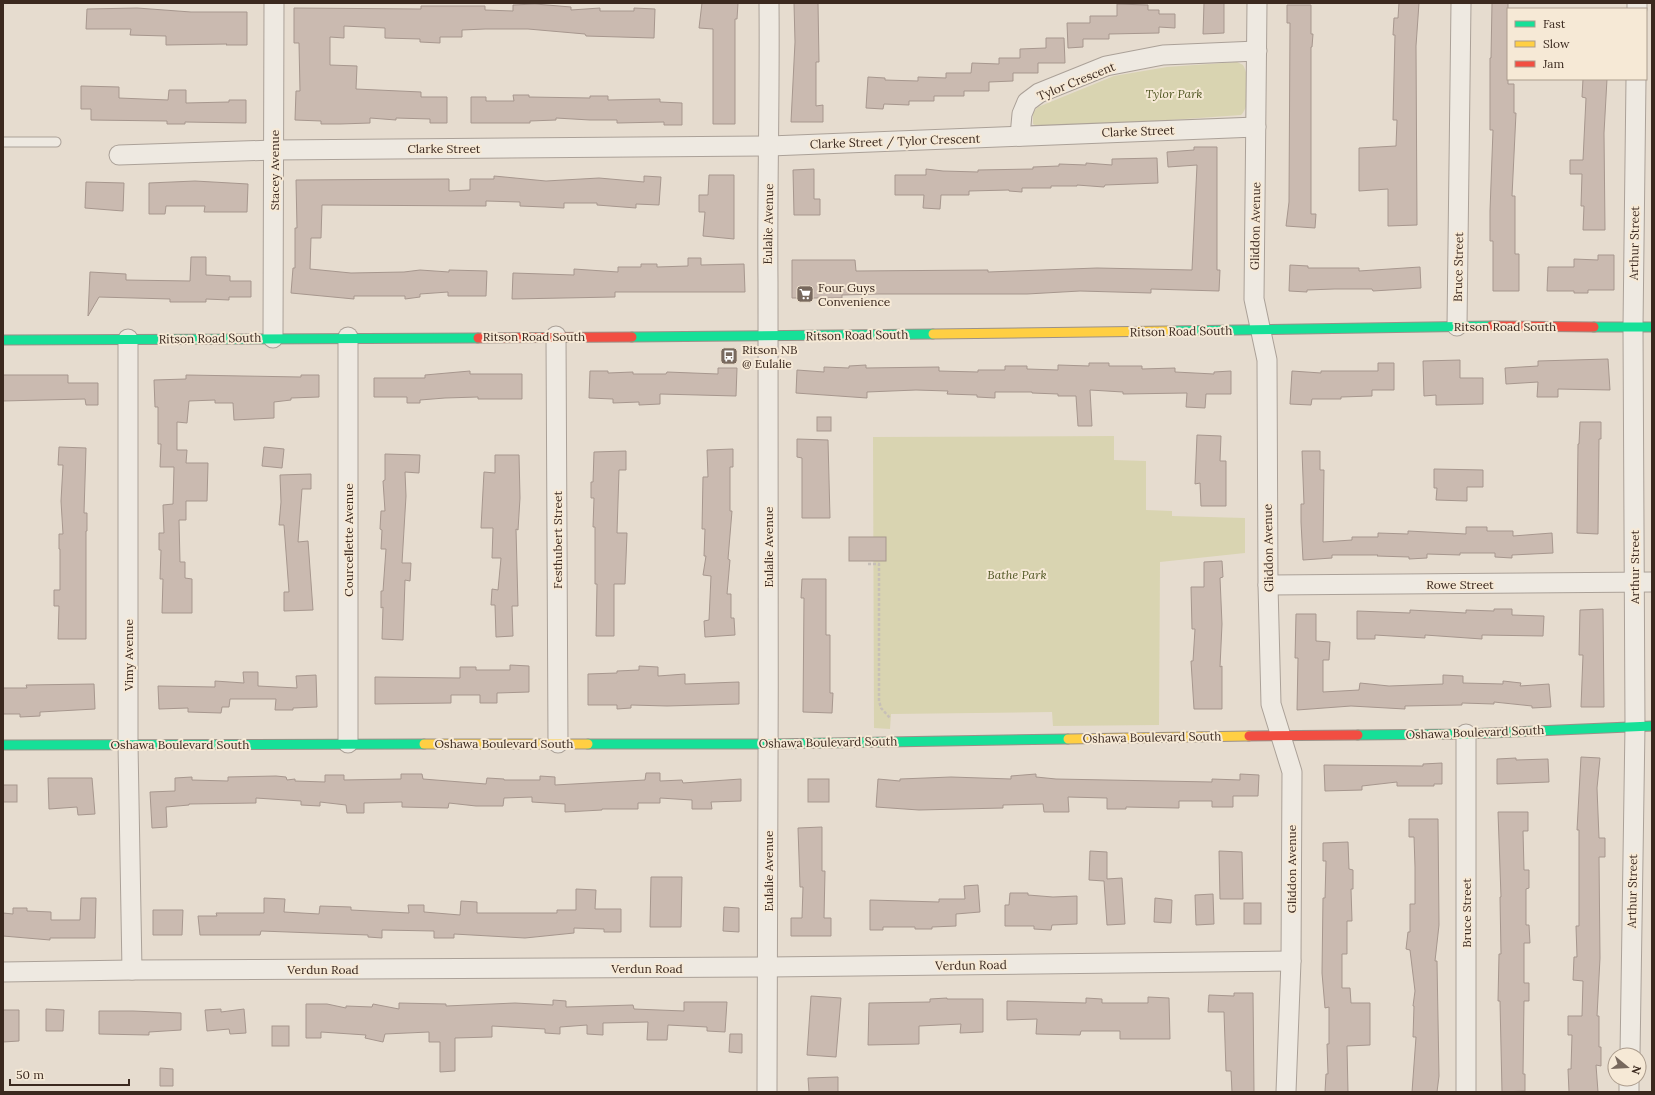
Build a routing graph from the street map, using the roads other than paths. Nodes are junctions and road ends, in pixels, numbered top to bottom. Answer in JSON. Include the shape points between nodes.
{"nodes":[{"id":1,"x":274,"y":3,"type":"edge"},
{"id":2,"x":769,"y":3,"type":"edge"},
{"id":3,"x":1257,"y":3,"type":"edge"},
{"id":4,"x":1461,"y":3,"type":"edge"},
{"id":5,"x":1257,"y":51,"type":"junction"},
{"id":6,"x":1636,"y":80,"type":"edge"},
{"id":7,"x":1256,"y":127,"type":"junction"},
{"id":8,"x":1020,"y":136,"type":"junction"},
{"id":9,"x":3,"y":142,"type":"edge"},
{"id":10,"x":56,"y":142,"type":"dead end"},
{"id":11,"x":770,"y":146,"type":"junction"},
{"id":12,"x":274,"y":150,"type":"junction"},
{"id":13,"x":119,"y":155,"type":"dead end"},
{"id":14,"x":1457,"y":326,"type":"junction"},
{"id":15,"x":1633,"y":327,"type":"junction"},
{"id":16,"x":1652,"y":327,"type":"edge"},
{"id":17,"x":1260,"y":330,"type":"junction"},
{"id":18,"x":556,"y":336,"type":"junction"},
{"id":19,"x":768,"y":336,"type":"junction"},
{"id":20,"x":273,"y":338,"type":"junction"},
{"id":21,"x":348,"y":338,"type":"junction"},
{"id":22,"x":128,"y":339,"type":"junction"},
{"id":23,"x":3,"y":340,"type":"edge"},
{"id":24,"x":1643,"y":582,"type":"edge"},
{"id":25,"x":1268,"y":586,"type":"junction"},
{"id":26,"x":1643,"y":726,"type":"edge"},
{"id":27,"x":1466,"y":734,"type":"junction"},
{"id":28,"x":1281,"y":735,"type":"junction"},
{"id":29,"x":348,"y":743,"type":"junction"},
{"id":30,"x":558,"y":743,"type":"junction"},
{"id":31,"x":128,"y":744,"type":"junction"},
{"id":32,"x":769,"y":744,"type":"junction"},
{"id":33,"x":3,"y":745,"type":"edge"},
{"id":34,"x":1291,"y":961,"type":"junction"},
{"id":35,"x":768,"y":967,"type":"junction"},
{"id":36,"x":132,"y":970,"type":"junction"},
{"id":37,"x":3,"y":972,"type":"edge"},
{"id":38,"x":1630,"y":1047,"type":"edge"},
{"id":39,"x":767,"y":1092,"type":"edge"},
{"id":40,"x":1286,"y":1092,"type":"edge"},
{"id":41,"x":1466,"y":1092,"type":"edge"}],
"edges":[{"from":1,"to":12,"type":"street","name":"Stacey Avenue"},
{"from":2,"to":11,"type":"street","name":"Eulalie Avenue"},
{"from":3,"to":5,"type":"street","name":"Gliddon Avenue"},
{"from":4,"to":14,"type":"street","name":"Bruce Street"},
{"from":5,"to":7,"type":"street","name":"Gliddon Avenue"},
{"from":5,"to":8,"type":"street","name":"Tylor Crescent","via":[[1163,55],[1106,66],[1039,93],[1027,102],[1022,114]]},
{"from":6,"to":15,"type":"street","name":"Arthur Street"},
{"from":7,"to":8,"type":"street","name":"Clarke Street"},
{"from":7,"to":17,"type":"street","name":"Gliddon Avenue","via":[[1254,299]]},
{"from":8,"to":11,"type":"street","name":"Clarke Street / Tylor Crescent"},
{"from":9,"to":10,"type":"lane"},
{"from":11,"to":12,"type":"street","name":"Clarke Street"},
{"from":11,"to":19,"type":"street","name":"Eulalie Avenue"},
{"from":12,"to":13,"type":"street","name":"Clarke Street"},
{"from":12,"to":20,"type":"street","name":"Stacey Avenue"},
{"from":14,"to":15,"type":"main road","name":"Ritson Road South"},
{"from":14,"to":17,"type":"main road","name":"Ritson Road South"},
{"from":15,"to":16,"type":"main road","name":"Ritson Road South"},
{"from":15,"to":24,"type":"street","name":"Arthur Street"},
{"from":17,"to":19,"type":"main road","name":"Ritson Road South"},
{"from":17,"to":25,"type":"street","name":"Gliddon Avenue","via":[[1267,360]]},
{"from":18,"to":19,"type":"main road","name":"Ritson Road South"},
{"from":18,"to":21,"type":"main road","name":"Ritson Road South"},
{"from":18,"to":30,"type":"street","name":"Festhubert Street"},
{"from":19,"to":32,"type":"street","name":"Eulalie Avenue"},
{"from":20,"to":21,"type":"main road","name":"Ritson Road South"},
{"from":20,"to":22,"type":"main road","name":"Ritson Road South"},
{"from":21,"to":29,"type":"street","name":"Courcellette Avenue"},
{"from":22,"to":23,"type":"main road","name":"Ritson Road South"},
{"from":22,"to":31,"type":"street","name":"Vimy Avenue"},
{"from":24,"to":25,"type":"street","name":"Rowe Street"},
{"from":24,"to":26,"type":"street","name":"Arthur Street"},
{"from":25,"to":28,"type":"street","name":"Gliddon Avenue","via":[[1271,704]]},
{"from":26,"to":27,"type":"main road","name":"Oshawa Boulevard South"},
{"from":26,"to":38,"type":"street","name":"Arthur Street"},
{"from":27,"to":28,"type":"main road","name":"Oshawa Boulevard South"},
{"from":27,"to":41,"type":"street","name":"Bruce Street"},
{"from":28,"to":32,"type":"main road","name":"Oshawa Boulevard South"},
{"from":28,"to":34,"type":"street","name":"Gliddon Avenue","via":[[1292,772]]},
{"from":29,"to":30,"type":"main road","name":"Oshawa Boulevard South"},
{"from":29,"to":31,"type":"main road","name":"Oshawa Boulevard South"},
{"from":30,"to":32,"type":"main road","name":"Oshawa Boulevard South"},
{"from":31,"to":33,"type":"main road","name":"Oshawa Boulevard South"},
{"from":31,"to":36,"type":"street","name":"Vimy Avenue"},
{"from":32,"to":35,"type":"street","name":"Eulalie Avenue"},
{"from":34,"to":35,"type":"street","name":"Verdun Road"},
{"from":34,"to":40,"type":"street","name":"Gliddon Avenue"},
{"from":35,"to":36,"type":"street","name":"Verdun Road"},
{"from":35,"to":39,"type":"street","name":"Eulalie Avenue"},
{"from":36,"to":37,"type":"street","name":"Verdun Road"}]}
